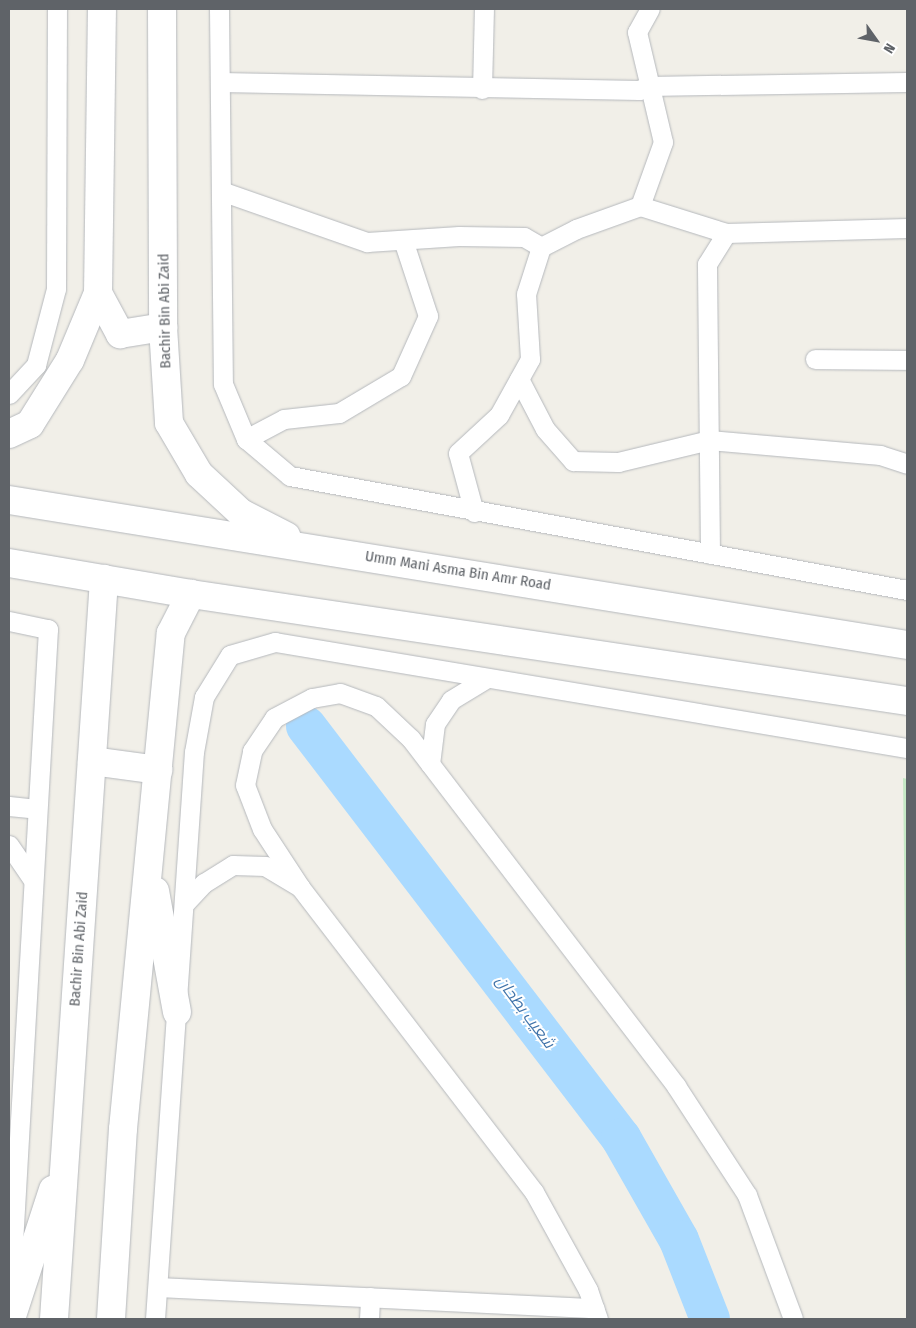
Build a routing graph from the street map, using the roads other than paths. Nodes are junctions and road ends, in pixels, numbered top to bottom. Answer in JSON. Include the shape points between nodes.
{"nodes":[{"id":1,"x":57,"y":9,"type":"edge"},
{"id":2,"x":102,"y":9,"type":"edge"},
{"id":3,"x":162,"y":9,"type":"edge"},
{"id":4,"x":219,"y":9,"type":"edge"},
{"id":5,"x":484,"y":9,"type":"edge"},
{"id":6,"x":650,"y":9,"type":"edge"},
{"id":7,"x":220,"y":82,"type":"junction"},
{"id":8,"x":907,"y":82,"type":"edge"},
{"id":9,"x":648,"y":86,"type":"junction"},
{"id":10,"x":482,"y":90,"type":"junction"},
{"id":11,"x":221,"y":191,"type":"junction"},
{"id":12,"x":640,"y":206,"type":"junction"},
{"id":13,"x":907,"y":228,"type":"edge"},
{"id":14,"x":726,"y":233,"type":"junction"},
{"id":15,"x":403,"y":240,"type":"junction"},
{"id":16,"x":541,"y":247,"type":"junction"},
{"id":17,"x":98,"y":293,"type":"junction"},
{"id":18,"x":163,"y":327,"type":"junction"},
{"id":19,"x":816,"y":359,"type":"dead end"},
{"id":20,"x":907,"y":360,"type":"edge"},
{"id":21,"x":518,"y":379,"type":"junction"},
{"id":22,"x":9,"y":394,"type":"edge"},
{"id":23,"x":9,"y":434,"type":"edge"},
{"id":24,"x":246,"y":439,"type":"junction"},
{"id":25,"x":709,"y":440,"type":"junction"},
{"id":26,"x":907,"y":464,"type":"edge"},
{"id":27,"x":9,"y":500,"type":"edge"},
{"id":28,"x":474,"y":512,"type":"junction"},
{"id":29,"x":307,"y":547,"type":"junction"},
{"id":30,"x":710,"y":554,"type":"junction"},
{"id":31,"x":9,"y":563,"type":"edge"},
{"id":32,"x":104,"y":579,"type":"junction"},
{"id":33,"x":907,"y":590,"type":"edge"},
{"id":34,"x":191,"y":594,"type":"junction"},
{"id":35,"x":9,"y":621,"type":"edge"},
{"id":36,"x":907,"y":645,"type":"edge"},
{"id":37,"x":487,"y":678,"type":"junction"},
{"id":38,"x":907,"y":702,"type":"edge"},
{"id":39,"x":907,"y":748,"type":"edge"},
{"id":40,"x":92,"y":761,"type":"junction"},
{"id":41,"x":430,"y":764,"type":"junction"},
{"id":42,"x":158,"y":770,"type":"junction"},
{"id":43,"x":9,"y":806,"type":"edge"},
{"id":44,"x":38,"y":809,"type":"junction"},
{"id":45,"x":9,"y":845,"type":"edge"},
{"id":46,"x":149,"y":856,"type":"junction"},
{"id":47,"x":33,"y":880,"type":"junction"},
{"id":48,"x":300,"y":887,"type":"junction"},
{"id":49,"x":186,"y":902,"type":"junction"},
{"id":50,"x":177,"y":1012,"type":"junction"},
{"id":51,"x":65,"y":1150,"type":"junction"},
{"id":52,"x":158,"y":1287,"type":"junction"},
{"id":53,"x":370,"y":1298,"type":"junction"},
{"id":54,"x":596,"y":1314,"type":"edge"},
{"id":55,"x":10,"y":1319,"type":"edge"},
{"id":56,"x":54,"y":1319,"type":"edge"},
{"id":57,"x":111,"y":1319,"type":"edge"},
{"id":58,"x":155,"y":1319,"type":"edge"},
{"id":59,"x":369,"y":1319,"type":"edge"},
{"id":60,"x":793,"y":1319,"type":"edge"}],
"edges":[{"from":1,"to":22,"type":"street","via":[[56,288],[36,365]]},
{"from":2,"to":17,"type":"main road"},
{"from":3,"to":18,"type":"main road","name":"Bachir Bin Abi Zaid"},
{"from":4,"to":7,"type":"street"},
{"from":5,"to":10,"type":"street"},
{"from":6,"to":9,"type":"street","via":[[637,32]]},
{"from":7,"to":10,"type":"street"},
{"from":7,"to":11,"type":"street"},
{"from":8,"to":9,"type":"street"},
{"from":9,"to":10,"type":"street","via":[[639,90]]},
{"from":9,"to":12,"type":"street","via":[[664,142]]},
{"from":11,"to":15,"type":"street","via":[[367,242]]},
{"from":11,"to":24,"type":"street","via":[[223,384]]},
{"from":12,"to":14,"type":"street"},
{"from":12,"to":16,"type":"street","via":[[576,229]]},
{"from":13,"to":14,"type":"street"},
{"from":14,"to":25,"type":"street","via":[[707,264]]},
{"from":15,"to":16,"type":"street","via":[[524,237]]},
{"from":15,"to":24,"type":"street","via":[[428,316],[401,376],[339,412],[284,419]]},
{"from":16,"to":21,"type":"street","via":[[526,294],[530,359]]},
{"from":17,"to":18,"type":"main road","via":[[120,334]]},
{"from":17,"to":23,"type":"main road","via":[[70,360],[30,424]]},
{"from":18,"to":29,"type":"main road","name":"Bachir Bin Abi Zaid","via":[[169,423],[199,474],[241,513]]},
{"from":19,"to":20,"type":"street"},
{"from":21,"to":25,"type":"street","via":[[545,429],[573,462],[618,462]]},
{"from":21,"to":28,"type":"street","via":[[499,415],[458,453]]},
{"from":24,"to":28,"type":"street","via":[[290,476]]},
{"from":25,"to":26,"type":"street","via":[[880,455]]},
{"from":25,"to":30,"type":"street"},
{"from":27,"to":29,"type":"main road","name":"Umm Mani Asma Bin Amr Road"},
{"from":28,"to":30,"type":"street"},
{"from":29,"to":36,"type":"main road","name":"Umm Mani Asma Bin Amr Road"},
{"from":30,"to":33,"type":"street"},
{"from":31,"to":32,"type":"main road"},
{"from":32,"to":34,"type":"main road"},
{"from":32,"to":40,"type":"main road","name":"Bachir Bin Abi Zaid"},
{"from":34,"to":38,"type":"main road"},
{"from":34,"to":42,"type":"main road","via":[[171,633]]},
{"from":35,"to":44,"type":"street","via":[[48,630]]},
{"from":37,"to":39,"type":"street"},
{"from":37,"to":41,"type":"street","via":[[450,700],[435,724]]},
{"from":37,"to":49,"type":"street","via":[[275,642],[230,656],[204,697],[197,734]]},
{"from":40,"to":42,"type":"main road"},
{"from":40,"to":51,"type":"main road","name":"Bachir Bin Abi Zaid"},
{"from":41,"to":48,"type":"street","via":[[411,739],[376,706],[340,693],[312,698],[274,718],[252,751],[245,785],[262,829]]},
{"from":41,"to":60,"type":"street","via":[[676,1086],[747,1195]]},
{"from":42,"to":46,"type":"main road"},
{"from":43,"to":44,"type":"street"},
{"from":44,"to":47,"type":"street"},
{"from":45,"to":47,"type":"street"},
{"from":46,"to":50,"type":"main road"},
{"from":46,"to":57,"type":"main road","via":[[123,1129]]},
{"from":47,"to":55,"type":"street"},
{"from":48,"to":49,"type":"street","via":[[265,866],[233,865],[204,884]]},
{"from":48,"to":54,"type":"street","via":[[534,1192],[588,1290]]},
{"from":49,"to":50,"type":"street"},
{"from":50,"to":52,"type":"street"},
{"from":51,"to":55,"type":"main road"},
{"from":51,"to":56,"type":"main road","name":"Bachir Bin Abi Zaid"},
{"from":52,"to":53,"type":"street"},
{"from":52,"to":58,"type":"street"},
{"from":53,"to":54,"type":"street"},
{"from":53,"to":59,"type":"street"}]}
